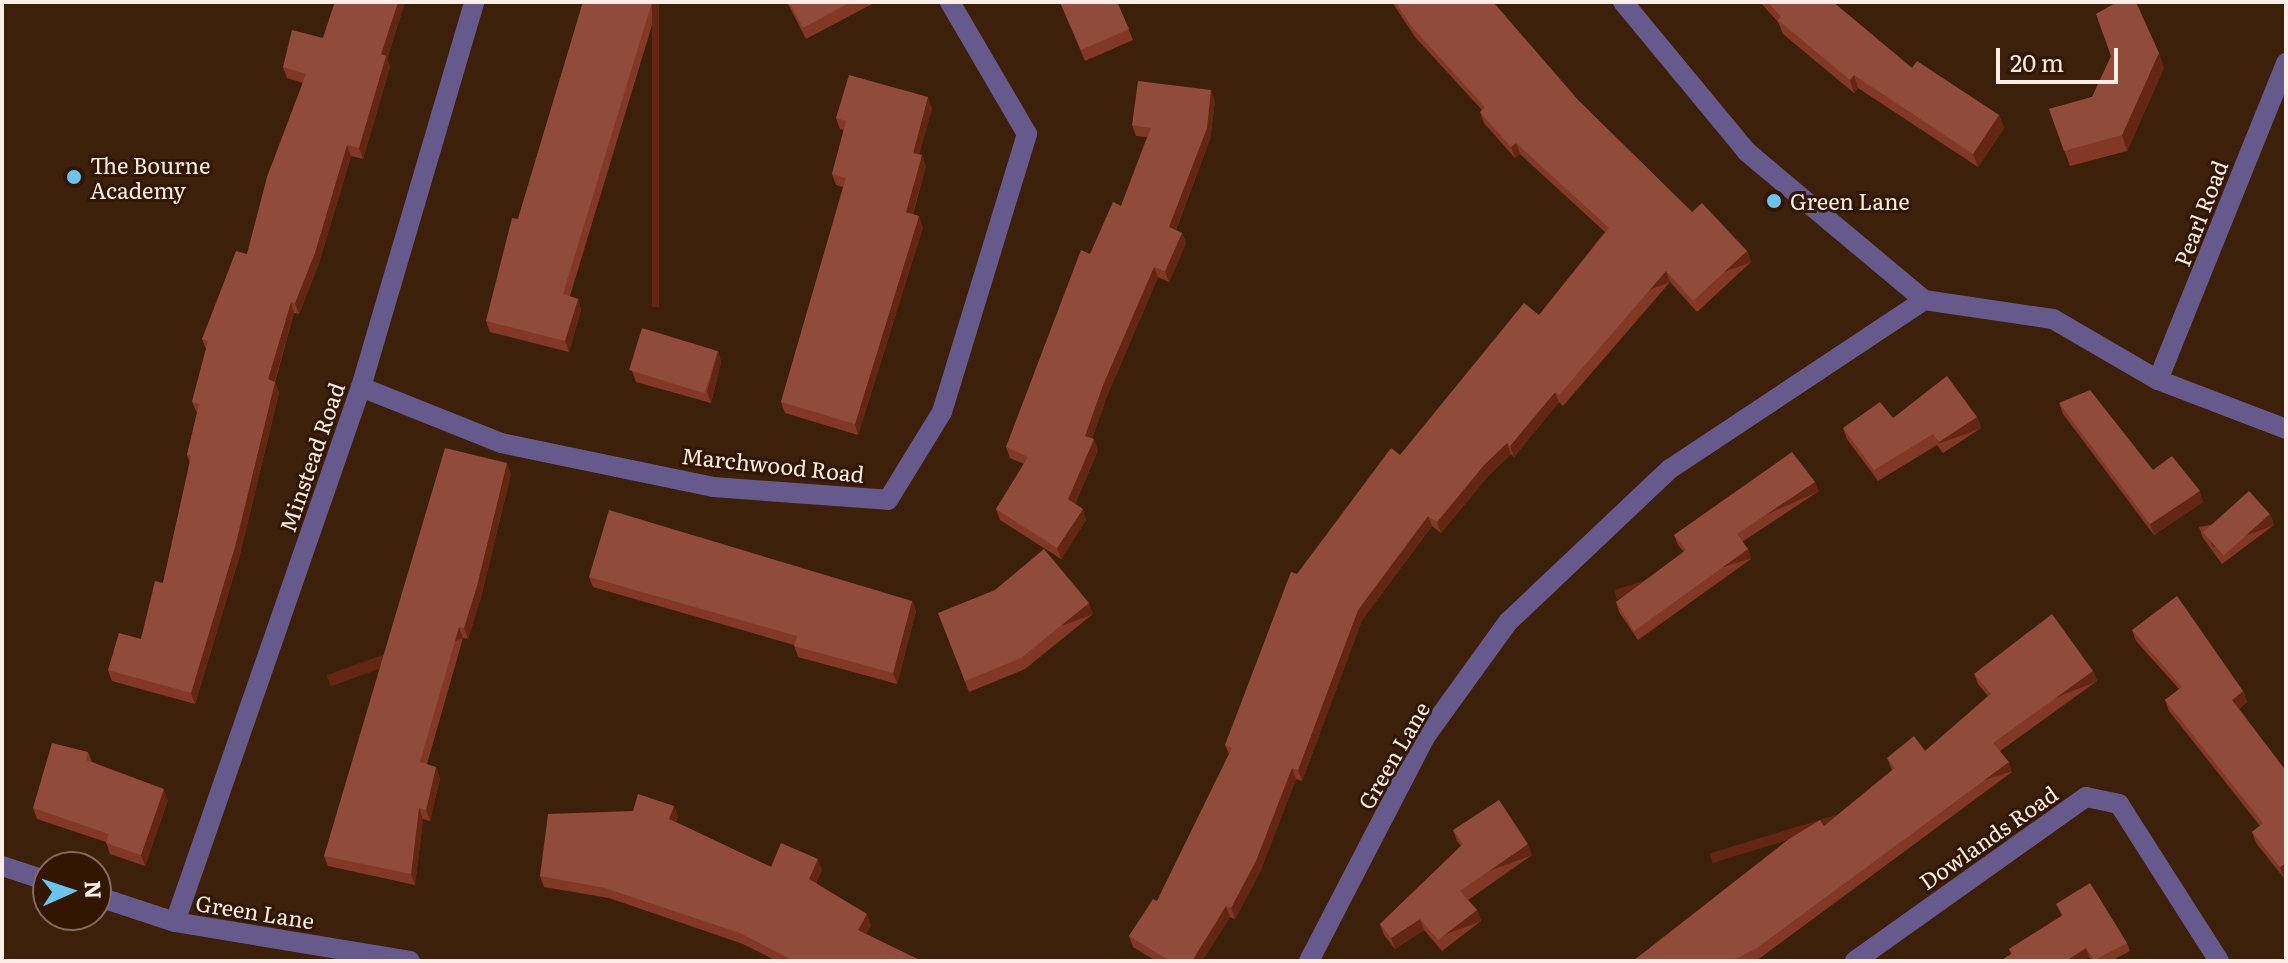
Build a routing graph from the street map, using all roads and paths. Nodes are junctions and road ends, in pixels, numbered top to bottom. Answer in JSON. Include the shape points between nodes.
{"nodes":[{"id":1,"x":474,"y":2,"type":"edge"},
{"id":2,"x":950,"y":2,"type":"edge"},
{"id":3,"x":1623,"y":2,"type":"edge"},
{"id":4,"x":2286,"y":63,"type":"edge"},
{"id":5,"x":1924,"y":300,"type":"junction"},
{"id":6,"x":2158,"y":380,"type":"junction"},
{"id":7,"x":361,"y":387,"type":"junction"},
{"id":8,"x":2286,"y":429,"type":"edge"},
{"id":9,"x":2,"y":866,"type":"edge"},
{"id":10,"x":32,"y":876,"type":"edge"},
{"id":11,"x":112,"y":901,"type":"edge"},
{"id":12,"x":175,"y":922,"type":"junction"},
{"id":13,"x":410,"y":961,"type":"edge"},
{"id":14,"x":1309,"y":961,"type":"edge"},
{"id":15,"x":1855,"y":961,"type":"edge"},
{"id":16,"x":2219,"y":961,"type":"edge"}],
"edges":[{"from":1,"to":7,"type":"street","name":"Minstead Road"},
{"from":2,"to":7,"type":"street","name":"Marchwood Road","via":[[1027,134],[942,412],[888,500],[713,487],[501,443]]},
{"from":3,"to":5,"type":"street","via":[[1747,152]]},
{"from":4,"to":6,"type":"street","name":"Pearl Road"},
{"from":5,"to":6,"type":"street","via":[[2053,319]]},
{"from":5,"to":14,"type":"street","name":"Green Lane","via":[[1670,469],[1508,622],[1425,737]]},
{"from":6,"to":8,"type":"street"},
{"from":7,"to":12,"type":"street","name":"Minstead Road"},
{"from":9,"to":10,"type":"street"},
{"from":11,"to":12,"type":"street","name":"Green Lane"},
{"from":12,"to":13,"type":"street","name":"Green Lane"},
{"from":15,"to":16,"type":"street","name":"Dowlands Road","via":[[2086,797],[2119,804]]}]}
